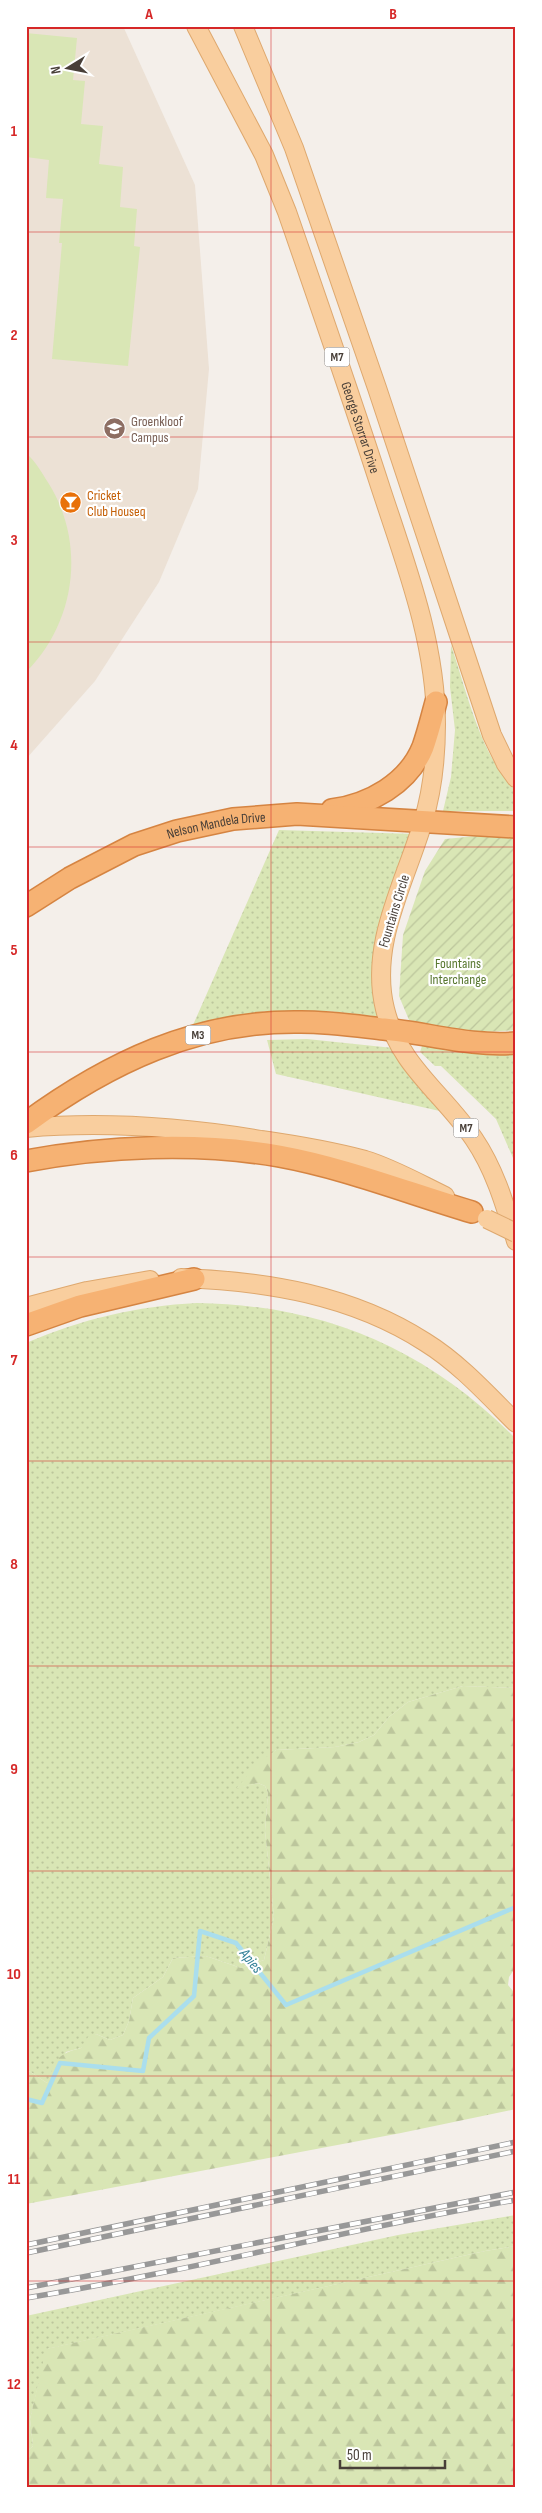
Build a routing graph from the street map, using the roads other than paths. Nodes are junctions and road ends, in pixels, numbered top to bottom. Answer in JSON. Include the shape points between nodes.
{"nodes":[{"id":1,"x":196,"y":26,"type":"edge"},
{"id":2,"x":243,"y":26,"type":"edge"},
{"id":3,"x":436,"y":702,"type":"junction"},
{"id":4,"x":516,"y":778,"type":"edge"},
{"id":5,"x":297,"y":814,"type":"junction"},
{"id":6,"x":423,"y":821,"type":"junction"},
{"id":7,"x":516,"y":827,"type":"edge"},
{"id":8,"x":26,"y":906,"type":"edge"},
{"id":9,"x":392,"y":1029,"type":"junction"},
{"id":10,"x":516,"y":1043,"type":"edge"},
{"id":11,"x":26,"y":1123,"type":"edge"},
{"id":12,"x":26,"y":1128,"type":"edge"},
{"id":13,"x":26,"y":1161,"type":"edge"},
{"id":14,"x":480,"y":1216,"type":"junction"},
{"id":15,"x":516,"y":1233,"type":"edge"},
{"id":16,"x":516,"y":1241,"type":"edge"},
{"id":17,"x":194,"y":1278,"type":"junction"},
{"id":18,"x":26,"y":1307,"type":"edge"},
{"id":19,"x":26,"y":1325,"type":"edge"},
{"id":20,"x":516,"y":1423,"type":"edge"}],
"edges":[{"from":1,"to":3,"type":"main road","name":"George Storrar Drive","number":"M7","via":[[264,156],[305,263],[406,564],[422,624]]},
{"from":2,"to":4,"type":"main road","name":"George Storrar Drive","number":"M7","via":[[294,148],[492,735]]},
{"from":3,"to":5,"type":"highway","via":[[416,760],[391,786],[365,802],[349,807]]},
{"from":3,"to":6,"type":"main road","name":"George Storrar Drive","number":"M7","via":[[432,766]]},
{"from":5,"to":6,"type":"highway","name":"Nelson Mandela Drive"},
{"from":5,"to":8,"type":"highway","name":"Nelson Mandela Drive","via":[[206,824],[149,839],[78,873]]},
{"from":6,"to":7,"type":"highway"},
{"from":6,"to":9,"type":"main road","name":"Fountains Circle","number":"M7","via":[[384,936],[381,956],[381,982]]},
{"from":9,"to":10,"type":"highway","number":"M3","via":[[478,1042]]},
{"from":9,"to":11,"type":"highway","number":"M3","via":[[276,1022],[215,1030],[127,1060],[87,1081]]},
{"from":9,"to":16,"type":"main road","number":"M7","via":[[408,1061],[454,1112],[489,1163]]},
{"from":12,"to":14,"type":"main road","via":[[73,1124],[146,1126],[260,1139],[367,1160]]},
{"from":13,"to":14,"type":"highway","via":[[67,1153],[144,1148],[278,1156],[341,1170]]},
{"from":14,"to":15,"type":"main road","bridge":true},
{"from":17,"to":18,"type":"main road","via":[[156,1279],[121,1285]]},
{"from":17,"to":19,"type":"highway","via":[[72,1309]]},
{"from":17,"to":20,"type":"main road","via":[[253,1282],[313,1294],[387,1321],[425,1342],[461,1369]]}]}
